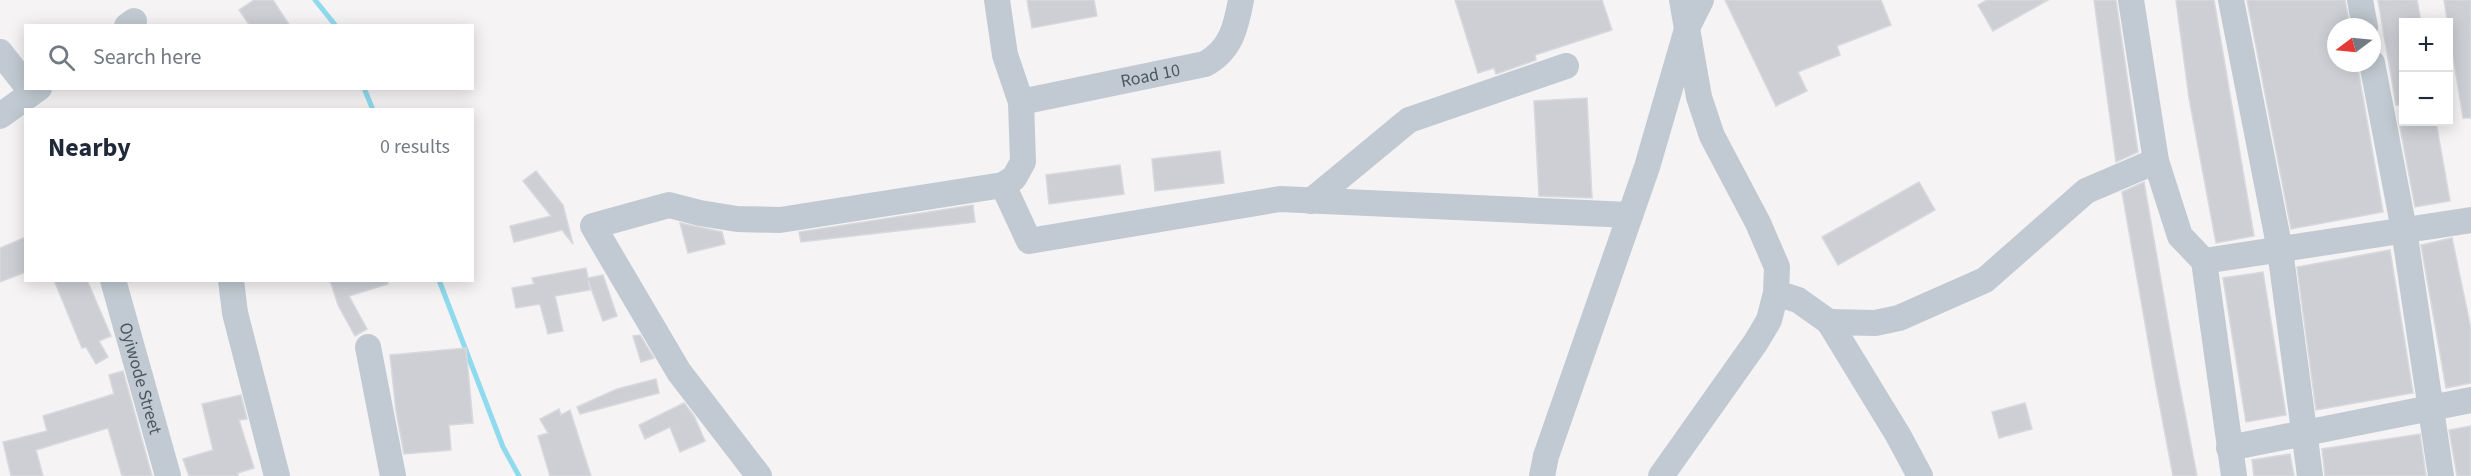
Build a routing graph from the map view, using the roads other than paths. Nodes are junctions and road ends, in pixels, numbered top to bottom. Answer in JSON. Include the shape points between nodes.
{"nodes":[{"id":1,"x":997,"y":0,"type":"edge"},
{"id":2,"x":1241,"y":0,"type":"edge"},
{"id":3,"x":1682,"y":0,"type":"edge"},
{"id":4,"x":1701,"y":0,"type":"edge"},
{"id":5,"x":2131,"y":0,"type":"edge"},
{"id":6,"x":2231,"y":0,"type":"edge"},
{"id":7,"x":2360,"y":0,"type":"edge"},
{"id":8,"x":2363,"y":18,"type":"edge"},
{"id":9,"x":1688,"y":26,"type":"junction"},
{"id":10,"x":0,"y":52,"type":"edge"},
{"id":11,"x":1566,"y":66,"type":"dead end"},
{"id":12,"x":2374,"y":72,"type":"edge"},
{"id":13,"x":24,"y":81,"type":"edge"},
{"id":14,"x":34,"y":93,"type":"edge"},
{"id":15,"x":1021,"y":102,"type":"junction"},
{"id":16,"x":0,"y":116,"type":"edge"},
{"id":17,"x":2156,"y":161,"type":"junction"},
{"id":18,"x":1003,"y":185,"type":"junction"},
{"id":19,"x":1311,"y":201,"type":"junction"},
{"id":20,"x":1630,"y":215,"type":"junction"},
{"id":21,"x":2471,"y":220,"type":"edge"},
{"id":22,"x":2403,"y":230,"type":"junction"},
{"id":23,"x":2280,"y":250,"type":"junction"},
{"id":24,"x":2204,"y":261,"type":"junction"},
{"id":25,"x":114,"y":282,"type":"edge"},
{"id":26,"x":231,"y":282,"type":"edge"},
{"id":27,"x":1776,"y":293,"type":"junction"},
{"id":28,"x":1829,"y":322,"type":"junction"},
{"id":29,"x":368,"y":347,"type":"dead end"},
{"id":30,"x":2471,"y":400,"type":"edge"},
{"id":31,"x":2431,"y":408,"type":"junction"},
{"id":32,"x":2304,"y":433,"type":"junction"},
{"id":33,"x":2229,"y":448,"type":"junction"},
{"id":34,"x":168,"y":476,"type":"edge"},
{"id":35,"x":277,"y":476,"type":"edge"},
{"id":36,"x":393,"y":476,"type":"edge"},
{"id":37,"x":759,"y":476,"type":"edge"},
{"id":38,"x":1542,"y":476,"type":"edge"},
{"id":39,"x":1661,"y":476,"type":"edge"},
{"id":40,"x":1920,"y":476,"type":"edge"},
{"id":41,"x":2234,"y":476,"type":"edge"},
{"id":42,"x":2310,"y":476,"type":"edge"},
{"id":43,"x":2441,"y":476,"type":"edge"}],
"edges":[{"from":1,"to":15,"type":"street","via":[[1005,55]]},
{"from":2,"to":15,"type":"street","name":"Road 10","via":[[1226,48],[1204,64]]},
{"from":3,"to":9,"type":"street"},
{"from":4,"to":9,"type":"street"},
{"from":5,"to":17,"type":"street"},
{"from":6,"to":23,"type":"street"},
{"from":7,"to":8,"type":"street"},
{"from":9,"to":20,"type":"street"},
{"from":9,"to":27,"type":"street","via":[[1700,98],[1713,136],[1777,267]]},
{"from":10,"to":13,"type":"street"},
{"from":11,"to":19,"type":"street","via":[[1409,120]]},
{"from":12,"to":22,"type":"street"},
{"from":14,"to":16,"type":"street"},
{"from":15,"to":18,"type":"street","via":[[1023,162],[1014,178]]},
{"from":17,"to":24,"type":"street","via":[[2180,236]]},
{"from":17,"to":28,"type":"street","via":[[2086,191],[1985,280],[1899,318],[1875,323]]},
{"from":18,"to":19,"type":"street","via":[[1029,241],[1280,199]]},
{"from":18,"to":37,"type":"street","via":[[780,220],[737,219],[669,205],[593,226],[679,372]]},
{"from":19,"to":20,"type":"street"},
{"from":20,"to":38,"type":"street"},
{"from":21,"to":22,"type":"street"},
{"from":22,"to":23,"type":"street"},
{"from":22,"to":31,"type":"street"},
{"from":23,"to":24,"type":"street"},
{"from":23,"to":32,"type":"street"},
{"from":24,"to":33,"type":"street"},
{"from":25,"to":34,"type":"street","name":"Oyiwode Street"},
{"from":26,"to":35,"type":"street","via":[[235,313]]},
{"from":27,"to":28,"type":"street","via":[[1798,300]]},
{"from":27,"to":39,"type":"street","via":[[1769,320],[1756,342]]},
{"from":28,"to":40,"type":"street"},
{"from":29,"to":36,"type":"street"},
{"from":30,"to":31,"type":"street"},
{"from":31,"to":32,"type":"street"},
{"from":31,"to":43,"type":"street"},
{"from":32,"to":33,"type":"street"},
{"from":32,"to":42,"type":"street"},
{"from":33,"to":41,"type":"street"}]}
